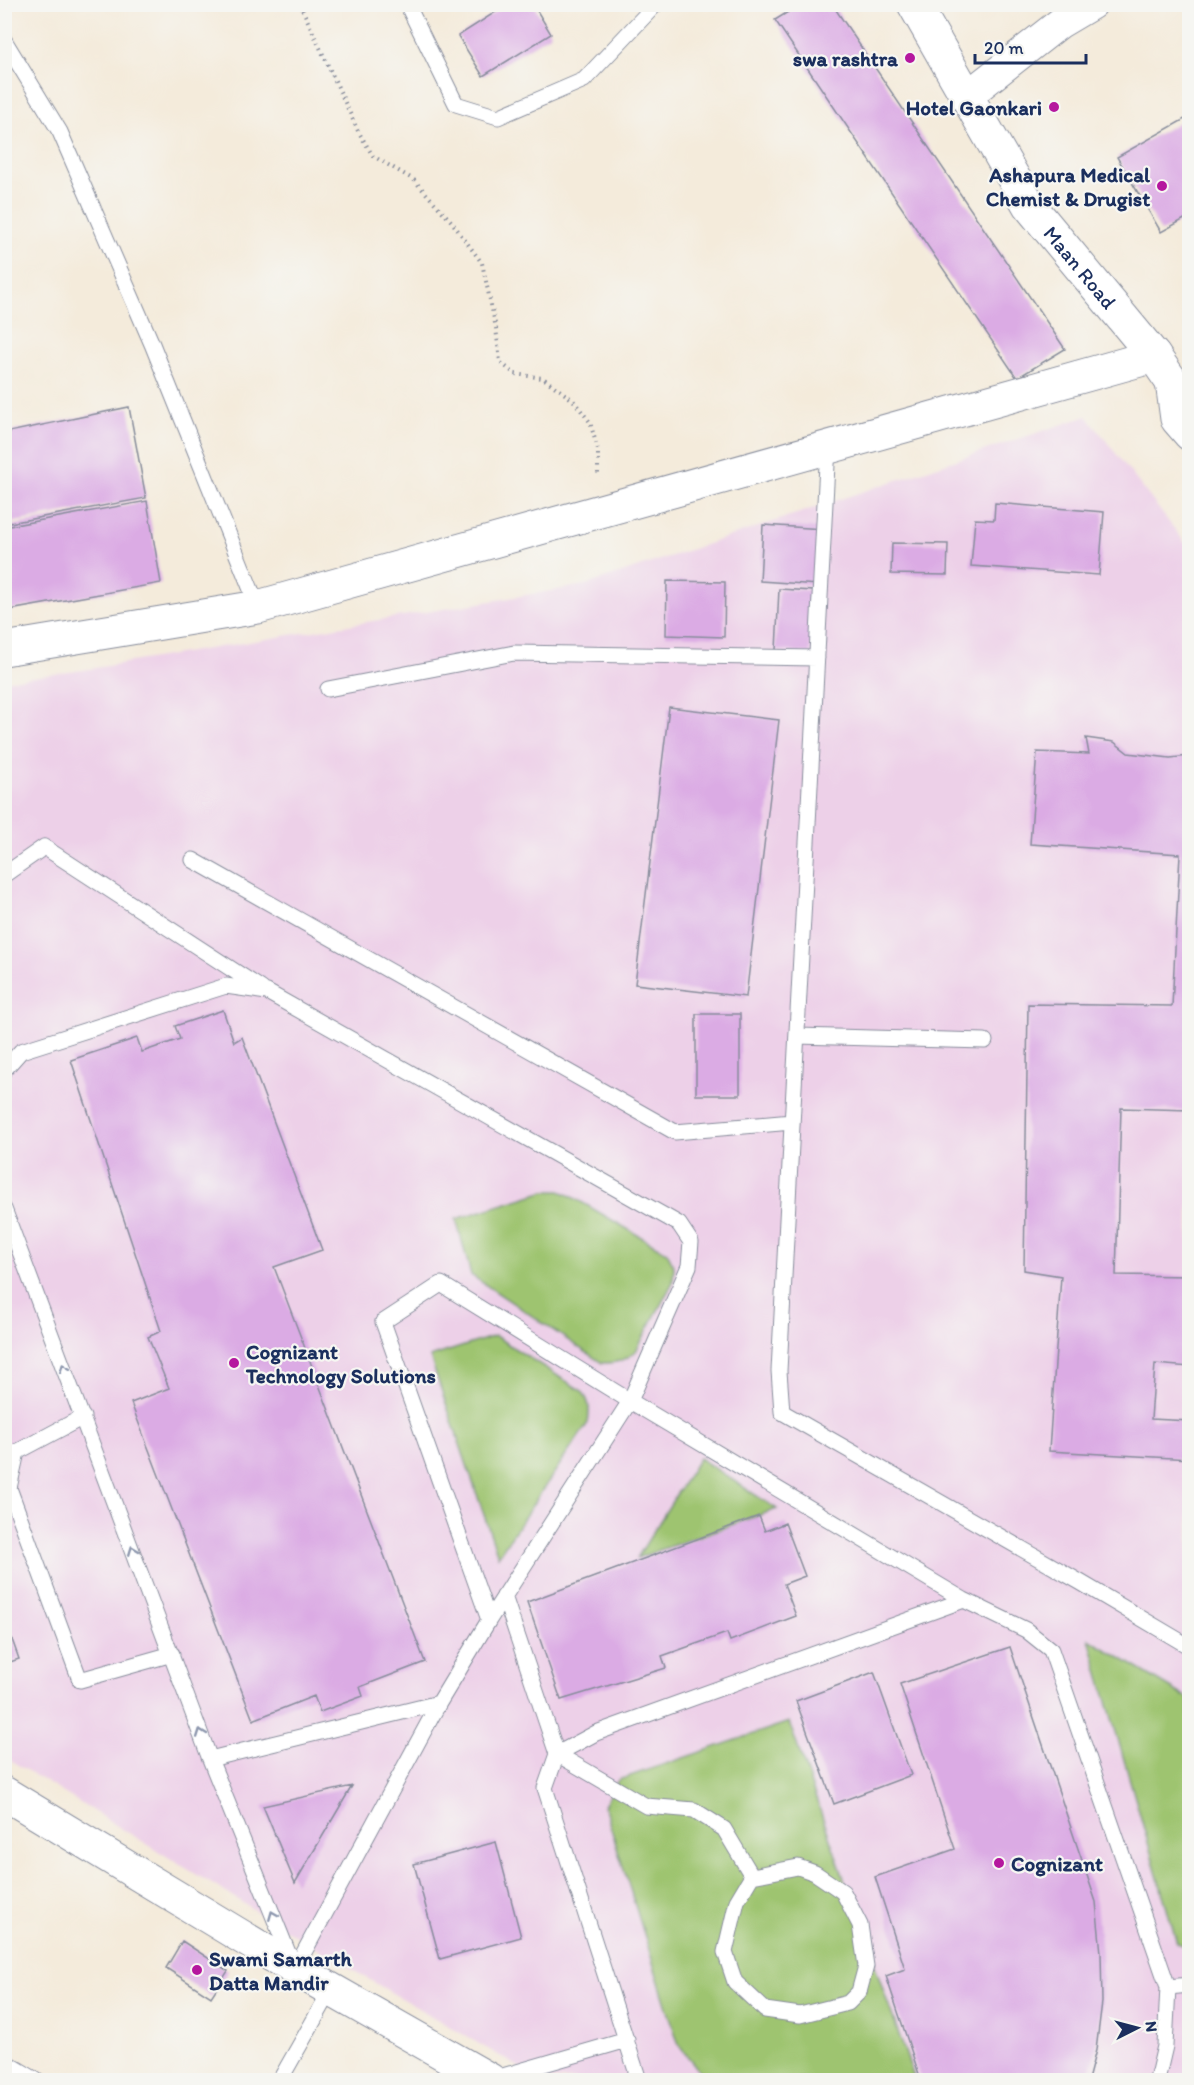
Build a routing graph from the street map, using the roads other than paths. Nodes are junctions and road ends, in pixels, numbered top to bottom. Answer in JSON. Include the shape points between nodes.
{"nodes":[{"id":1,"x":407,"y":4,"type":"edge"},
{"id":2,"x":656,"y":4,"type":"edge"},
{"id":3,"x":914,"y":4,"type":"edge"},
{"id":4,"x":1092,"y":4,"type":"edge"},
{"id":5,"x":4,"y":40,"type":"edge"},
{"id":6,"x":967,"y":96,"type":"junction"},
{"id":7,"x":1179,"y":399,"type":"edge"},
{"id":8,"x":828,"y":446,"type":"junction"},
{"id":9,"x":258,"y":607,"type":"junction"},
{"id":10,"x":4,"y":649,"type":"edge"},
{"id":11,"x":817,"y":658,"type":"junction"},
{"id":12,"x":328,"y":688,"type":"dead end"},
{"id":13,"x":193,"y":860,"type":"dead end"},
{"id":14,"x":4,"y":874,"type":"edge"},
{"id":15,"x":267,"y":992,"type":"junction"},
{"id":16,"x":797,"y":1036,"type":"junction"},
{"id":17,"x":985,"y":1041,"type":"dead end"},
{"id":18,"x":4,"y":1070,"type":"edge"},
{"id":19,"x":792,"y":1122,"type":"junction"},
{"id":20,"x":4,"y":1209,"type":"edge"},
{"id":21,"x":630,"y":1401,"type":"junction"},
{"id":22,"x":83,"y":1417,"type":"junction"},
{"id":23,"x":504,"y":1596,"type":"junction"},
{"id":24,"x":964,"y":1600,"type":"junction"},
{"id":25,"x":489,"y":1620,"type":"junction"},
{"id":26,"x":1190,"y":1647,"type":"edge"},
{"id":27,"x":172,"y":1654,"type":"junction"},
{"id":28,"x":439,"y":1703,"type":"junction"},
{"id":29,"x":556,"y":1754,"type":"junction"},
{"id":30,"x":210,"y":1759,"type":"junction"},
{"id":31,"x":4,"y":1793,"type":"edge"},
{"id":32,"x":752,"y":1876,"type":"junction"},
{"id":33,"x":295,"y":1969,"type":"junction"},
{"id":34,"x":1190,"y":1984,"type":"edge"},
{"id":35,"x":1168,"y":1987,"type":"junction"},
{"id":36,"x":331,"y":1990,"type":"junction"},
{"id":37,"x":627,"y":2040,"type":"junction"},
{"id":38,"x":4,"y":2061,"type":"edge"},
{"id":39,"x":36,"y":2080,"type":"edge"},
{"id":40,"x":280,"y":2080,"type":"edge"},
{"id":41,"x":490,"y":2080,"type":"edge"},
{"id":42,"x":639,"y":2080,"type":"edge"},
{"id":43,"x":1157,"y":2080,"type":"edge"}],
"edges":[{"from":1,"to":2,"type":"lane","via":[[456,104],[498,117],[584,80]]},
{"from":3,"to":6,"type":"street","name":"Maan Road"},
{"from":4,"to":6,"type":"street","via":[[1060,23]]},
{"from":5,"to":9,"type":"lane","via":[[60,132],[152,344]]},
{"from":6,"to":7,"type":"street","name":"Maan Road","via":[[1029,205]]},
{"from":7,"to":8,"type":"street"},
{"from":8,"to":9,"type":"street"},
{"from":8,"to":11,"type":"lane"},
{"from":9,"to":10,"type":"street"},
{"from":11,"to":12,"type":"lane","via":[[514,653]]},
{"from":11,"to":16,"type":"lane"},
{"from":13,"to":19,"type":"lane","via":[[675,1132]]},
{"from":14,"to":15,"type":"lane","via":[[44,847]]},
{"from":15,"to":18,"type":"lane","via":[[226,986],[21,1051]]},
{"from":15,"to":21,"type":"lane","via":[[679,1224],[691,1242],[689,1266]]},
{"from":16,"to":17,"type":"lane"},
{"from":16,"to":19,"type":"lane"},
{"from":19,"to":26,"type":"lane","via":[[779,1371],[782,1412]]},
{"from":22,"to":20,"type":"lane","one_way":true},
{"from":21,"to":23,"type":"lane"},
{"from":21,"to":24,"type":"lane"},
{"from":21,"to":25,"type":"lane","via":[[441,1284],[383,1322]]},
{"from":27,"to":22,"type":"lane","one_way":true},
{"from":22,"to":27,"type":"lane","via":[[17,1452],[9,1488],[80,1680]]},
{"from":23,"to":25,"type":"lane"},
{"from":23,"to":29,"type":"lane"},
{"from":24,"to":29,"type":"lane","via":[[596,1732]]},
{"from":24,"to":35,"type":"lane","via":[[1026,1630],[1051,1650]]},
{"from":25,"to":28,"type":"lane"},
{"from":30,"to":27,"type":"lane","one_way":true},
{"from":28,"to":30,"type":"lane"},
{"from":28,"to":33,"type":"lane"},
{"from":29,"to":32,"type":"lane","via":[[646,1806],[694,1810],[724,1829]]},
{"from":29,"to":37,"type":"lane","via":[[545,1788]]},
{"from":33,"to":30,"type":"lane","one_way":true},
{"from":31,"to":33,"type":"street"},
{"from":32,"to":32,"type":"lane","via":[[737,1900],[725,1952],[735,1982],[765,2010],[800,2015],[848,2003],[859,1992],[866,1966],[860,1925],[843,1892],[815,1873],[798,1867]]},
{"from":33,"to":36,"type":"street"},
{"from":34,"to":35,"type":"lane"},
{"from":35,"to":43,"type":"lane","via":[[1165,2046]]},
{"from":36,"to":40,"type":"lane"},
{"from":36,"to":41,"type":"street"},
{"from":37,"to":41,"type":"lane"},
{"from":37,"to":42,"type":"lane"},
{"from":38,"to":39,"type":"lane"}]}
